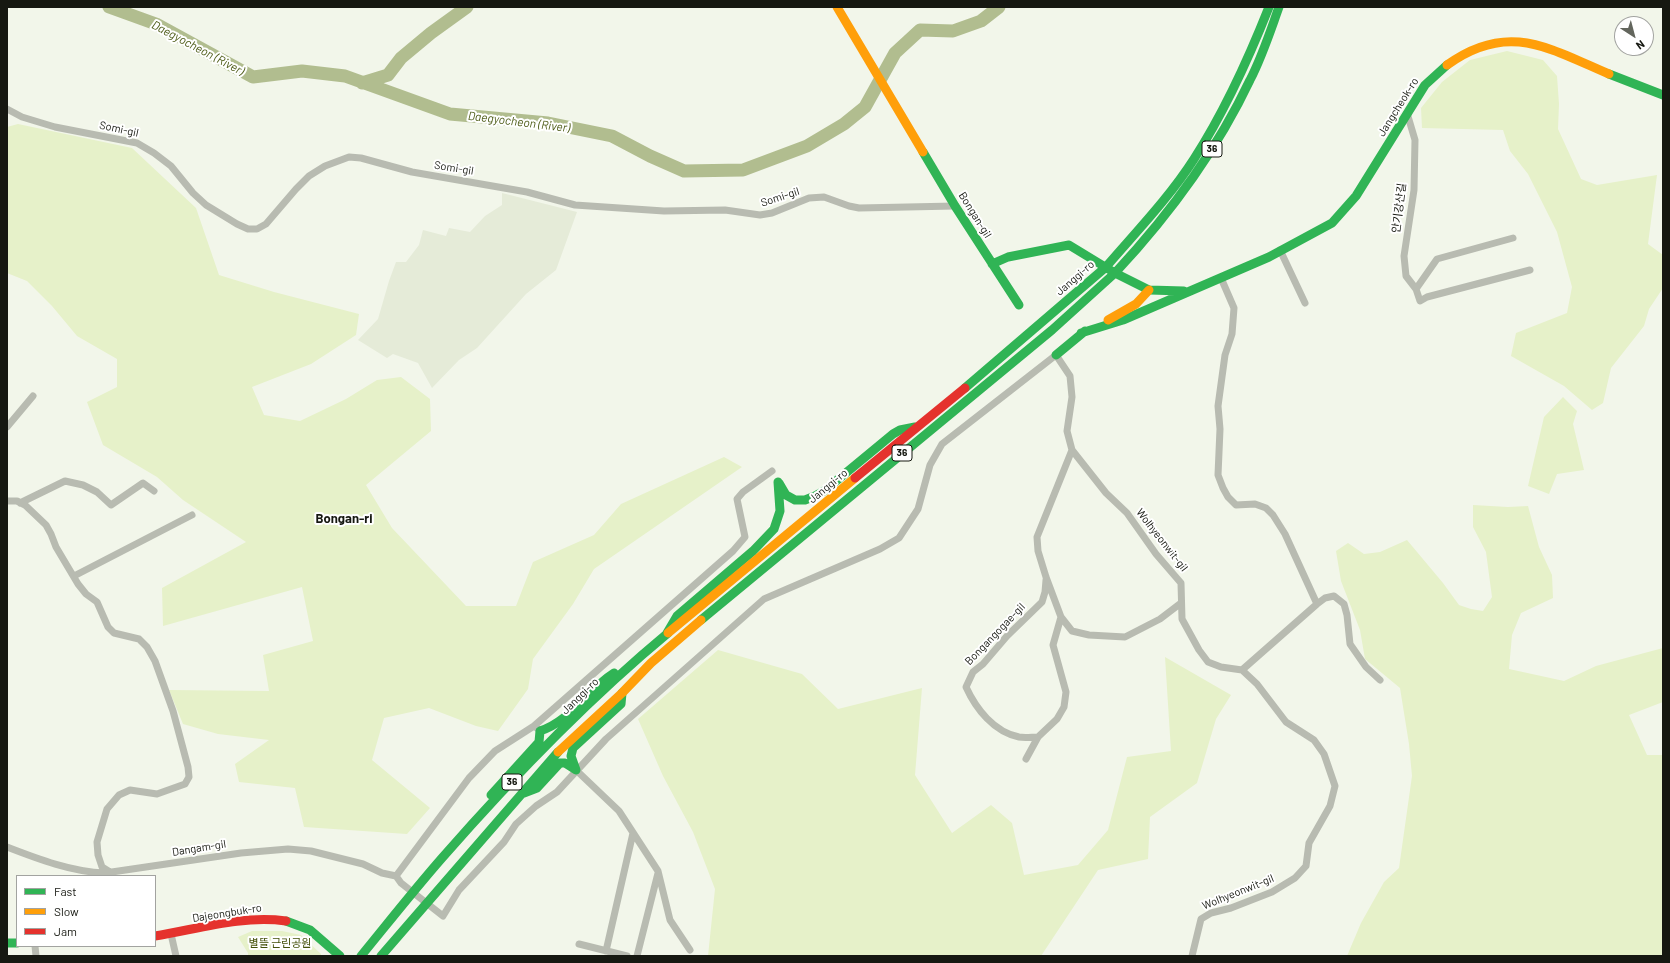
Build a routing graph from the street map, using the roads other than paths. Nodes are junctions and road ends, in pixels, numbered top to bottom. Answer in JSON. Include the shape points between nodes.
{"nodes":[{"id":1,"x":837,"y":7,"type":"edge"},
{"id":2,"x":1269,"y":7,"type":"edge"},
{"id":3,"x":1279,"y":7,"type":"edge"},
{"id":4,"x":1663,"y":94,"type":"edge"},
{"id":5,"x":7,"y":109,"type":"edge"},
{"id":6,"x":1407,"y":114,"type":"junction"},
{"id":7,"x":955,"y":206,"type":"junction"},
{"id":8,"x":1513,"y":238,"type":"dead end"},
{"id":9,"x":1280,"y":250,"type":"junction"},
{"id":10,"x":992,"y":264,"type":"junction"},
{"id":11,"x":1106,"y":267,"type":"junction"},
{"id":12,"x":1530,"y":270,"type":"dead end"},
{"id":13,"x":1115,"y":273,"type":"junction"},
{"id":14,"x":1220,"y":278,"type":"junction"},
{"id":15,"x":1416,"y":289,"type":"junction"},
{"id":16,"x":1149,"y":290,"type":"junction"},
{"id":17,"x":1187,"y":291,"type":"junction"},
{"id":18,"x":1305,"y":303,"type":"dead end"},
{"id":19,"x":1019,"y":305,"type":"dead end"},
{"id":20,"x":1081,"y":333,"type":"junction"},
{"id":21,"x":1056,"y":355,"type":"junction"},
{"id":22,"x":33,"y":396,"type":"dead end"},
{"id":23,"x":7,"y":427,"type":"edge"},
{"id":24,"x":917,"y":427,"type":"junction"},
{"id":25,"x":1072,"y":450,"type":"junction"},
{"id":26,"x":772,"y":471,"type":"dead end"},
{"id":27,"x":154,"y":491,"type":"dead end"},
{"id":28,"x":7,"y":501,"type":"edge"},
{"id":29,"x":20,"y":503,"type":"junction"},
{"id":30,"x":192,"y":515,"type":"dead end"},
{"id":31,"x":74,"y":576,"type":"junction"},
{"id":32,"x":1046,"y":577,"type":"junction"},
{"id":33,"x":1181,"y":603,"type":"junction"},
{"id":34,"x":1317,"y":604,"type":"junction"},
{"id":35,"x":1061,"y":617,"type":"junction"},
{"id":36,"x":665,"y":637,"type":"junction"},
{"id":37,"x":627,"y":667,"type":"junction"},
{"id":38,"x":1242,"y":670,"type":"junction"},
{"id":39,"x":1380,"y":680,"type":"dead end"},
{"id":40,"x":622,"y":693,"type":"junction"},
{"id":41,"x":537,"y":728,"type":"junction"},
{"id":42,"x":1038,"y":737,"type":"junction"},
{"id":43,"x":1026,"y":759,"type":"dead end"},
{"id":44,"x":576,"y":770,"type":"junction"},
{"id":45,"x":522,"y":793,"type":"junction"},
{"id":46,"x":633,"y":833,"type":"junction"},
{"id":47,"x":7,"y":847,"type":"edge"},
{"id":48,"x":442,"y":858,"type":"junction"},
{"id":49,"x":658,"y":871,"type":"junction"},
{"id":50,"x":110,"y":872,"type":"junction"},
{"id":51,"x":396,"y":876,"type":"junction"},
{"id":52,"x":171,"y":934,"type":"junction"},
{"id":53,"x":156,"y":936,"type":"edge"},
{"id":54,"x":579,"y":944,"type":"dead end"},
{"id":55,"x":690,"y":950,"type":"dead end"},
{"id":56,"x":606,"y":951,"type":"junction"},
{"id":57,"x":176,"y":956,"type":"edge"},
{"id":58,"x":340,"y":956,"type":"edge"},
{"id":59,"x":361,"y":956,"type":"edge"},
{"id":60,"x":381,"y":956,"type":"edge"},
{"id":61,"x":627,"y":956,"type":"edge"},
{"id":62,"x":637,"y":956,"type":"edge"},
{"id":63,"x":1192,"y":956,"type":"edge"}],
"edges":[{"from":1,"to":7,"type":"main road","name":"Bongan-gil"},
{"from":2,"to":11,"type":"main road","name":"Janggi-ro","number":"36","via":[[1245,66],[1194,160],[1168,196]]},
{"from":3,"to":13,"type":"main road","name":"Janggi-ro","number":"36","via":[[1254,71],[1228,123],[1175,202]]},
{"from":4,"to":6,"type":"main road","name":"Jangcheok-ro","via":[[1642,88],[1546,47],[1506,41],[1474,49],[1434,74]]},
{"from":5,"to":7,"type":"street","name":"Somi-gil","via":[[22,117],[55,127],[137,143],[171,166],[206,205],[248,229],[266,224],[309,176],[325,166],[349,157],[575,205],[664,211],[725,210],[760,215],[816,197],[859,208]]},
{"from":6,"to":9,"type":"main road","name":"Jangcheok-ro","via":[[1372,173],[1342,214],[1321,230]]},
{"from":6,"to":15,"type":"street","name":"안기강산길","via":[[1415,140],[1414,190],[1404,256],[1406,276]]},
{"from":7,"to":10,"type":"main road","name":"Bongan-gil"},
{"from":8,"to":15,"type":"street","via":[[1437,259]]},
{"from":9,"to":14,"type":"main road","name":"Jangcheok-ro"},
{"from":9,"to":18,"type":"street"},
{"from":10,"to":11,"type":"main road","via":[[1008,257],[1070,245]]},
{"from":10,"to":19,"type":"main road","name":"Bongan-gil"},
{"from":11,"to":13,"type":"main road"},
{"from":11,"to":24,"type":"main road","name":"Janggi-ro","number":"36"},
{"from":12,"to":15,"type":"street","name":"안기강산길","via":[[1420,301]]},
{"from":13,"to":16,"type":"main road"},
{"from":13,"to":40,"type":"main road","name":"Janggi-ro","number":"36","via":[[1052,330],[687,631]]},
{"from":14,"to":17,"type":"main road","name":"Jangcheok-ro"},
{"from":14,"to":34,"type":"street","via":[[1234,308],[1234,318],[1225,354],[1219,399],[1218,475],[1228,497],[1236,505],[1255,504],[1266,508],[1273,515],[1285,534]]},
{"from":16,"to":17,"type":"main road"},
{"from":16,"to":20,"type":"main road","via":[[1132,308]]},
{"from":17,"to":20,"type":"main road","name":"Jangcheok-ro","via":[[1123,320]]},
{"from":20,"to":21,"type":"main road"},
{"from":21,"to":25,"type":"street","name":"Wolhyeonwit-gil","via":[[1070,376],[1072,397],[1067,431]]},
{"from":21,"to":44,"type":"street","via":[[942,444],[930,465],[918,509],[899,538],[880,549],[764,599],[606,739]]},
{"from":22,"to":23,"type":"street"},
{"from":24,"to":36,"type":"main road","name":"Janggi-ro","number":"36"},
{"from":24,"to":36,"type":"main road","via":[[893,434],[812,498],[792,499],[786,495],[778,482],[780,511],[774,529],[754,551],[677,616]]},
{"from":25,"to":32,"type":"street","name":"Bongangogae-gil","via":[[1037,537],[1038,551]]},
{"from":25,"to":33,"type":"street","name":"Wolhyeonwit-gil","via":[[1106,493],[1127,513],[1156,554],[1181,583]]},
{"from":26,"to":41,"type":"street","via":[[737,499],[745,537],[733,551]]},
{"from":27,"to":29,"type":"street","via":[[143,483],[111,505],[97,492],[83,485],[65,481]]},
{"from":28,"to":29,"type":"street"},
{"from":29,"to":31,"type":"street","via":[[35,513],[46,525]]},
{"from":30,"to":31,"type":"street"},
{"from":31,"to":50,"type":"street","via":[[86,594],[97,602],[108,627],[114,633],[139,639],[147,646],[166,691],[188,767],[189,777],[185,784],[157,794],[130,790],[119,795],[107,809],[97,842],[102,867]]},
{"from":32,"to":35,"type":"street","name":"Bongangogae-gil"},
{"from":32,"to":42,"type":"street","name":"Bongangogae-gil","via":[[1042,602],[974,672],[966,686],[978,708],[997,727],[1019,737]]},
{"from":33,"to":35,"type":"street","via":[[1160,619],[1125,637],[1089,635],[1072,631]]},
{"from":33,"to":38,"type":"street","name":"Wolhyeonwit-gil","via":[[1182,619],[1208,662]]},
{"from":34,"to":38,"type":"street"},
{"from":34,"to":39,"type":"street","via":[[1325,598],[1334,596],[1344,604],[1350,644],[1366,667]]},
{"from":35,"to":42,"type":"street","via":[[1054,645],[1066,692],[1064,707],[1057,719]]},
{"from":36,"to":37,"type":"main road","name":"Janggi-ro","number":"36"},
{"from":37,"to":41,"type":"main road","via":[[608,676],[548,730]]},
{"from":37,"to":48,"type":"main road","name":"Janggi-ro","number":"36","via":[[555,736]]},
{"from":38,"to":63,"type":"street","name":"Wolhyeonwit-gil","via":[[1257,684],[1286,722],[1314,740],[1324,754],[1335,786],[1330,806],[1309,842],[1306,866],[1295,878],[1272,892],[1211,913],[1201,919]]},
{"from":40,"to":44,"type":"main road","via":[[621,704],[573,748],[571,756]]},
{"from":40,"to":45,"type":"main road","name":"Janggi-ro","number":"36","via":[[563,747]]},
{"from":41,"to":48,"type":"main road","via":[[539,742],[447,842]]},
{"from":41,"to":51,"type":"street","via":[[495,751],[469,778]]},
{"from":42,"to":43,"type":"street"},
{"from":44,"to":45,"type":"main road","via":[[566,763],[560,763],[537,788]]},
{"from":44,"to":46,"type":"street","via":[[619,811]]},
{"from":44,"to":51,"type":"street","via":[[557,792],[516,824],[504,842],[459,890],[443,916],[401,883]]},
{"from":45,"to":60,"type":"main road","name":"Janggi-ro","number":"36"},
{"from":46,"to":49,"type":"street"},
{"from":46,"to":56,"type":"street"},
{"from":47,"to":50,"type":"street","name":"Dangam-gil","via":[[71,869],[93,873]]},
{"from":48,"to":59,"type":"main road","name":"Janggi-ro","number":"36"},
{"from":49,"to":55,"type":"street","via":[[670,920]]},
{"from":49,"to":62,"type":"street"},
{"from":50,"to":51,"type":"street","name":"Dangam-gil","via":[[288,849],[311,851],[363,864]]},
{"from":52,"to":53,"type":"main road","name":"Dajeongbuk-ro"},
{"from":52,"to":57,"type":"street"},
{"from":52,"to":58,"type":"main road","name":"Dajeongbuk-ro","via":[[254,919],[288,920],[304,926],[317,935]]},
{"from":54,"to":56,"type":"street"},
{"from":56,"to":61,"type":"street"}]}
